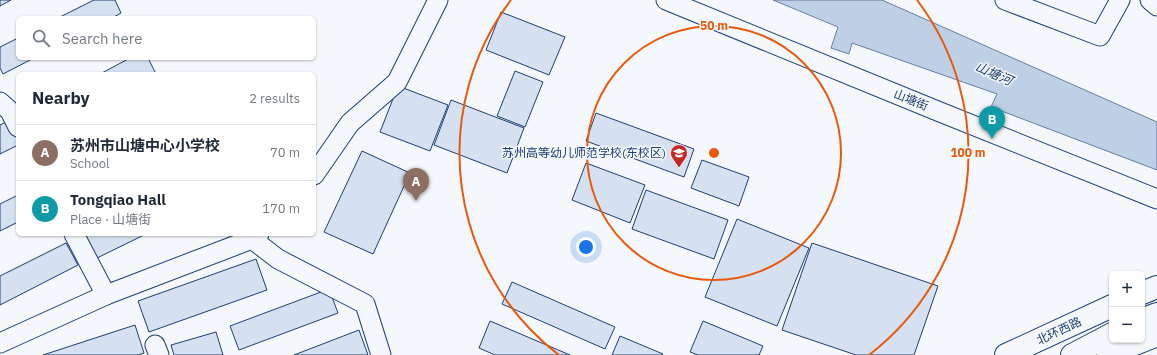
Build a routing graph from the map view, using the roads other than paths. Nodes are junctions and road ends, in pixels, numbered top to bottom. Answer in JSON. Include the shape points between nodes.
{"nodes":[{"id":1,"x":438,"y":0,"type":"edge"},
{"id":2,"x":666,"y":0,"type":"edge"},
{"id":3,"x":1004,"y":0,"type":"edge"},
{"id":4,"x":1120,"y":0,"type":"edge"},
{"id":5,"x":1150,"y":0,"type":"edge"},
{"id":6,"x":1157,"y":6,"type":"edge"},
{"id":7,"x":0,"y":102,"type":"edge"},
{"id":8,"x":16,"y":123,"type":"edge"},
{"id":9,"x":316,"y":172,"type":"edge"},
{"id":10,"x":1157,"y":199,"type":"edge"},
{"id":11,"x":75,"y":236,"type":"edge"},
{"id":12,"x":255,"y":236,"type":"edge"},
{"id":13,"x":1157,"y":287,"type":"edge"},
{"id":14,"x":1145,"y":292,"type":"edge"},
{"id":15,"x":106,"y":295,"type":"junction"},
{"id":16,"x":1110,"y":307,"type":"edge"},
{"id":17,"x":1157,"y":314,"type":"edge"},
{"id":18,"x":1145,"y":319,"type":"edge"},
{"id":19,"x":1157,"y":335,"type":"edge"},
{"id":20,"x":1109,"y":336,"type":"edge"},
{"id":21,"x":0,"y":343,"type":"edge"},
{"id":22,"x":381,"y":355,"type":"edge"},
{"id":23,"x":1006,"y":355,"type":"edge"},
{"id":24,"x":1072,"y":355,"type":"edge"},
{"id":25,"x":1108,"y":355,"type":"edge"}],
"edges":[{"from":1,"to":9,"type":"street","via":[[397,82],[350,123]]},
{"from":2,"to":10,"type":"street","name":"山塘街"},
{"from":3,"to":4,"type":"street","via":[[1100,36]]},
{"from":5,"to":6,"type":"street"},
{"from":7,"to":8,"type":"street"},
{"from":11,"to":15,"type":"street"},
{"from":12,"to":15,"type":"street"},
{"from":12,"to":22,"type":"street","via":[[278,259],[365,304]]},
{"from":13,"to":14,"type":"main road"},
{"from":15,"to":21,"type":"street"},
{"from":16,"to":23,"type":"main road","name":"北环西路"},
{"from":17,"to":18,"type":"main road"},
{"from":19,"to":25,"type":"main road"},
{"from":20,"to":24,"type":"main road"}]}
